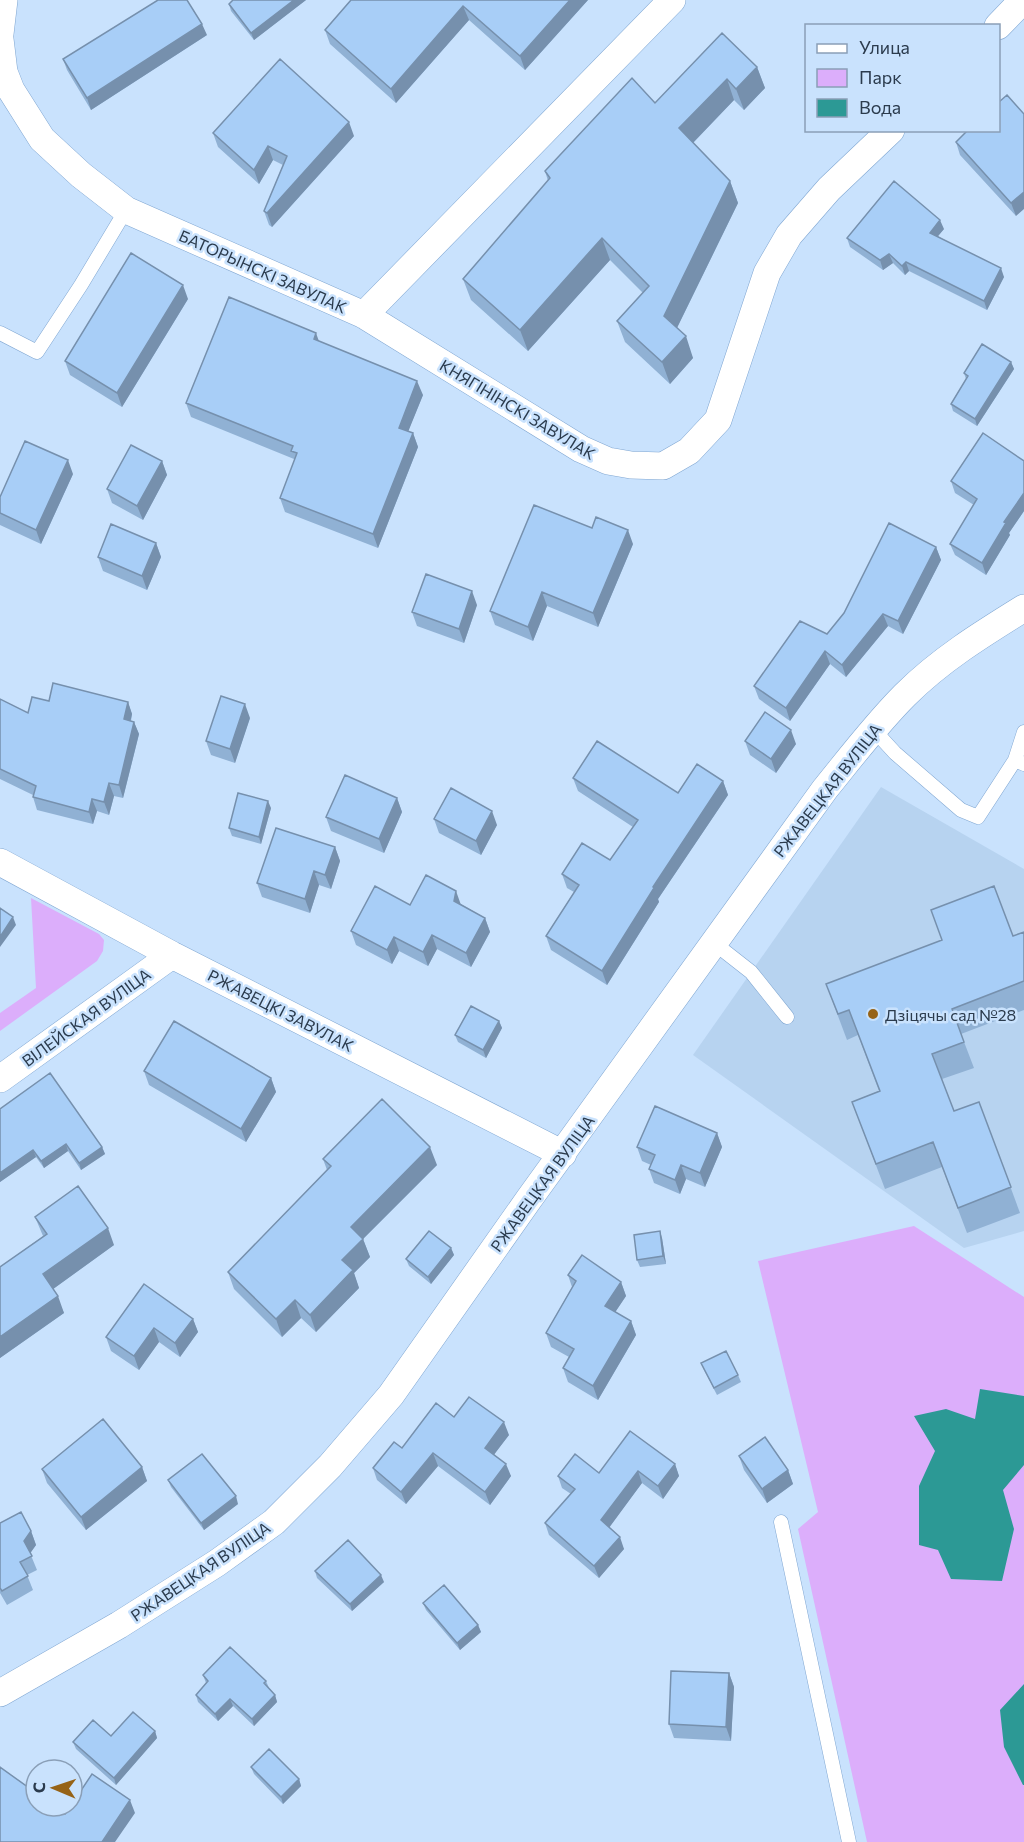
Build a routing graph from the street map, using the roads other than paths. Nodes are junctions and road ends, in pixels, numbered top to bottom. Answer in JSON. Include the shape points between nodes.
{"nodes":[{"id":1,"x":4,"y":0,"type":"edge"},
{"id":2,"x":672,"y":0,"type":"edge"},
{"id":3,"x":1023,"y":0,"type":"edge"},
{"id":4,"x":1000,"y":24,"type":"edge"},
{"id":5,"x":0,"y":33,"type":"edge"},
{"id":6,"x":0,"y":39,"type":"edge"},
{"id":7,"x":889,"y":132,"type":"edge"},
{"id":8,"x":126,"y":210,"type":"junction"},
{"id":9,"x":364,"y":315,"type":"junction"},
{"id":10,"x":0,"y":333,"type":"edge"},
{"id":11,"x":1024,"y":608,"type":"edge"},
{"id":12,"x":873,"y":729,"type":"junction"},
{"id":13,"x":1024,"y":732,"type":"edge"},
{"id":14,"x":1020,"y":762,"type":"edge"},
{"id":15,"x":0,"y":862,"type":"edge"},
{"id":16,"x":714,"y":944,"type":"junction"},
{"id":17,"x":172,"y":955,"type":"junction"},
{"id":18,"x":787,"y":1017,"type":"dead end"},
{"id":19,"x":0,"y":1079,"type":"edge"},
{"id":20,"x":563,"y":1155,"type":"junction"},
{"id":21,"x":781,"y":1522,"type":"dead end"},
{"id":22,"x":0,"y":1693,"type":"edge"},
{"id":23,"x":849,"y":1842,"type":"edge"}],
"edges":[{"from":1,"to":5,"type":"street"},
{"from":2,"to":9,"type":"street","name":"БАТОРЫНСКІ ЗАВУЛАК"},
{"from":3,"to":4,"type":"street"},
{"from":6,"to":8,"type":"street","name":"БАТОРЫНСКІ ЗАВУЛАК","via":[[4,72],[11,90],[42,138]]},
{"from":7,"to":9,"type":"street","name":"КНЯГІНІНСКІ ЗАВУЛАК","via":[[829,189],[789,235],[767,273],[718,420],[688,451],[663,466],[608,461],[581,449]]},
{"from":8,"to":9,"type":"street","name":"БАТОРЫНСКІ ЗАВУЛАК"},
{"from":8,"to":10,"type":"lane","via":[[37,352]]},
{"from":11,"to":12,"type":"street","name":"РЖАВЕЦКАЯ ВУЛІЦА","via":[[962,647],[906,694]]},
{"from":12,"to":14,"type":"lane","via":[[961,810],[978,817]]},
{"from":12,"to":16,"type":"street","name":"РЖАВЕЦКАЯ ВУЛІЦА"},
{"from":13,"to":14,"type":"lane"},
{"from":15,"to":17,"type":"street","name":"РЖАВЕЦКІ ЗАВУЛАК"},
{"from":16,"to":18,"type":"lane","via":[[750,972]]},
{"from":16,"to":20,"type":"street","name":"РЖАВЕЦКАЯ ВУЛІЦА"},
{"from":17,"to":19,"type":"street","name":"ВІЛЕЙСКАЯ ВУЛІЦА"},
{"from":17,"to":20,"type":"street","name":"РЖАВЕЦКІ ЗАВУЛАК"},
{"from":20,"to":22,"type":"street","name":"РЖАВЕЦКАЯ ВУЛІЦА","via":[[391,1395],[330,1466],[274,1522],[119,1625]]},
{"from":21,"to":23,"type":"lane"}]}
